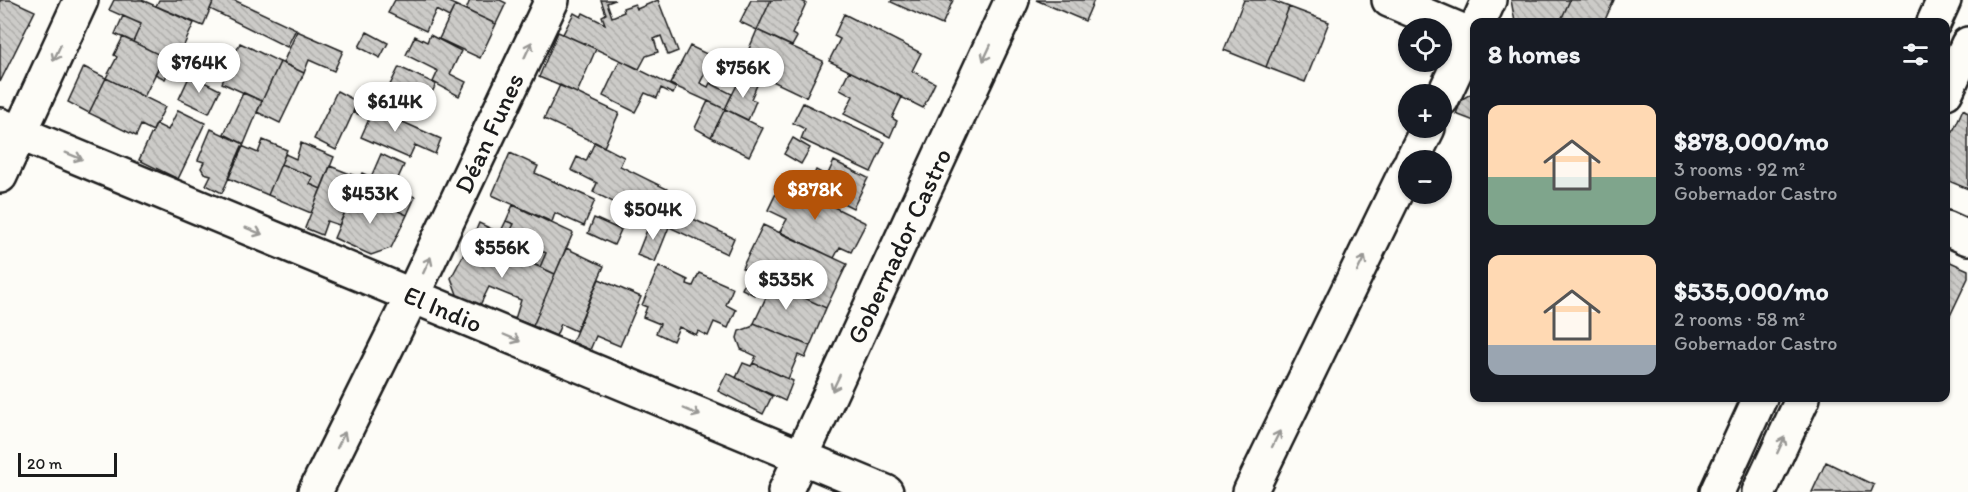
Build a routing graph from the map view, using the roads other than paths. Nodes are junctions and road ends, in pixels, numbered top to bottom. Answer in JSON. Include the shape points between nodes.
{"nodes":[{"id":1,"x":81,"y":0,"type":"edge"},
{"id":2,"x":552,"y":0,"type":"edge"},
{"id":3,"x":1012,"y":0,"type":"edge"},
{"id":4,"x":1389,"y":0,"type":"edge"},
{"id":5,"x":1489,"y":0,"type":"edge"},
{"id":6,"x":1944,"y":0,"type":"edge"},
{"id":7,"x":1481,"y":18,"type":"edge"},
{"id":8,"x":1936,"y":18,"type":"edge"},
{"id":9,"x":1470,"y":29,"type":"edge"},
{"id":10,"x":1470,"y":41,"type":"edge"},
{"id":11,"x":1968,"y":44,"type":"edge"},
{"id":12,"x":1950,"y":83,"type":"edge"},
{"id":13,"x":1449,"y":84,"type":"edge"},
{"id":14,"x":10,"y":130,"type":"edge"},
{"id":15,"x":0,"y":176,"type":"edge"},
{"id":16,"x":1398,"y":188,"type":"edge"},
{"id":17,"x":1950,"y":230,"type":"edge"},
{"id":18,"x":1968,"y":238,"type":"edge"},
{"id":19,"x":412,"y":296,"type":"junction"},
{"id":20,"x":1758,"y":402,"type":"edge"},
{"id":21,"x":1801,"y":402,"type":"edge"},
{"id":22,"x":801,"y":458,"type":"junction"},
{"id":23,"x":315,"y":492,"type":"edge"},
{"id":24,"x":785,"y":492,"type":"edge"},
{"id":25,"x":886,"y":492,"type":"edge"},
{"id":26,"x":1250,"y":492,"type":"edge"},
{"id":27,"x":1717,"y":492,"type":"edge"},
{"id":28,"x":1759,"y":492,"type":"edge"}],
"edges":[{"from":1,"to":14,"type":"street","one_way":true},
{"from":19,"to":2,"type":"street","name":"Déan Funes","one_way":true},
{"from":3,"to":22,"type":"street","name":"Gobernador Castro","one_way":true},
{"from":4,"to":9,"type":"street"},
{"from":5,"to":7,"type":"street"},
{"from":6,"to":8,"type":"street"},
{"from":10,"to":13,"type":"street"},
{"from":11,"to":12,"type":"street"},
{"from":14,"to":15,"type":"street"},
{"from":14,"to":19,"type":"street","name":"El Indio","one_way":true},
{"from":26,"to":16,"type":"street","one_way":true},
{"from":17,"to":18,"type":"street"},
{"from":19,"to":22,"type":"street","name":"El Indio","one_way":true},
{"from":23,"to":19,"type":"street","name":"Déan Funes","one_way":true},
{"from":20,"to":27,"type":"street"},
{"from":28,"to":21,"type":"street","one_way":true},
{"from":22,"to":24,"type":"street","name":"Gobernador Castro"},
{"from":22,"to":25,"type":"street","name":"El Indio"}]}
